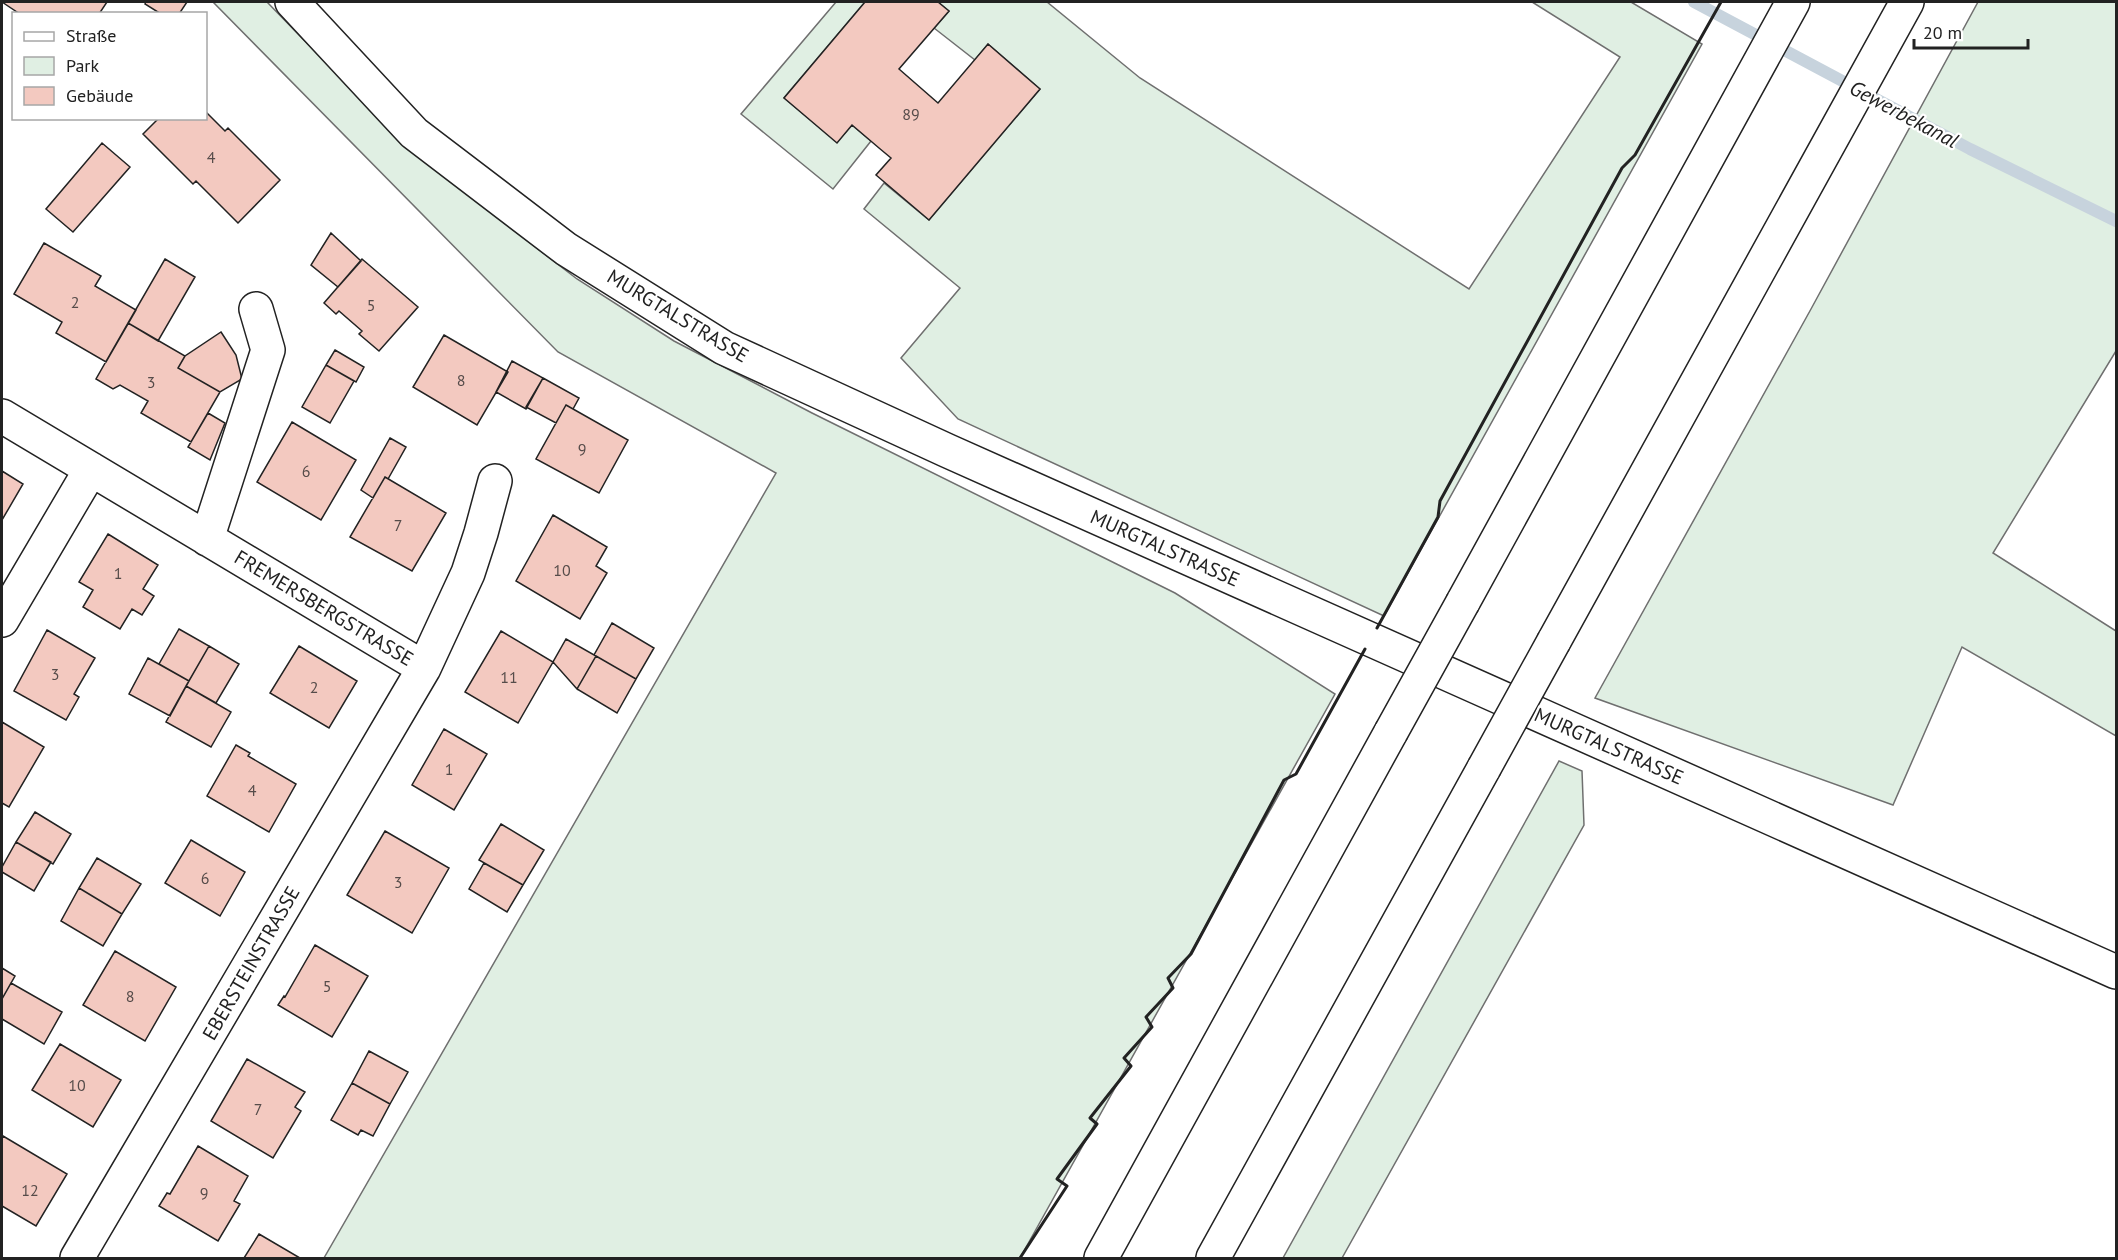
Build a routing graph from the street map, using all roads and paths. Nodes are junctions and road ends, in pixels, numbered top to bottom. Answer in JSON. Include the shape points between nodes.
{"nodes":[{"id":1,"x":292,"y":2,"type":"edge"},
{"id":2,"x":1793,"y":2,"type":"edge"},
{"id":3,"x":1907,"y":2,"type":"edge"},
{"id":4,"x":256,"y":309,"type":"dead end"},
{"id":5,"x":2,"y":416,"type":"edge"},
{"id":6,"x":91,"y":469,"type":"junction"},
{"id":7,"x":495,"y":481,"type":"dead end"},
{"id":8,"x":207,"y":539,"type":"junction"},
{"id":9,"x":2,"y":620,"type":"edge"},
{"id":10,"x":424,"y":668,"type":"junction"},
{"id":11,"x":2116,"y":972,"type":"edge"},
{"id":12,"x":78,"y":1258,"type":"edge"},
{"id":13,"x":1101,"y":1258,"type":"edge"},
{"id":14,"x":1213,"y":1258,"type":"edge"}],
"edges":[{"from":1,"to":11,"type":"main road","name":"MURGTALSTRASSE","via":[[414,133],[566,249],[724,348]]},
{"from":2,"to":13,"type":"main road","bridge":true},
{"from":3,"to":14,"type":"main road","bridge":true},
{"from":4,"to":8,"type":"main road","via":[[268,350]]},
{"from":5,"to":6,"type":"main road","name":"FREMERSBERGSTRASSE"},
{"from":6,"to":8,"type":"main road","name":"FREMERSBERGSTRASSE"},
{"from":6,"to":9,"type":"main road"},
{"from":7,"to":10,"type":"main road","name":"FREMERSBERGSTRASSE","via":[[468,573]]},
{"from":8,"to":10,"type":"main road","name":"FREMERSBERGSTRASSE"},
{"from":10,"to":12,"type":"main road","name":"EBERSTEINSTRASSE"}]}
